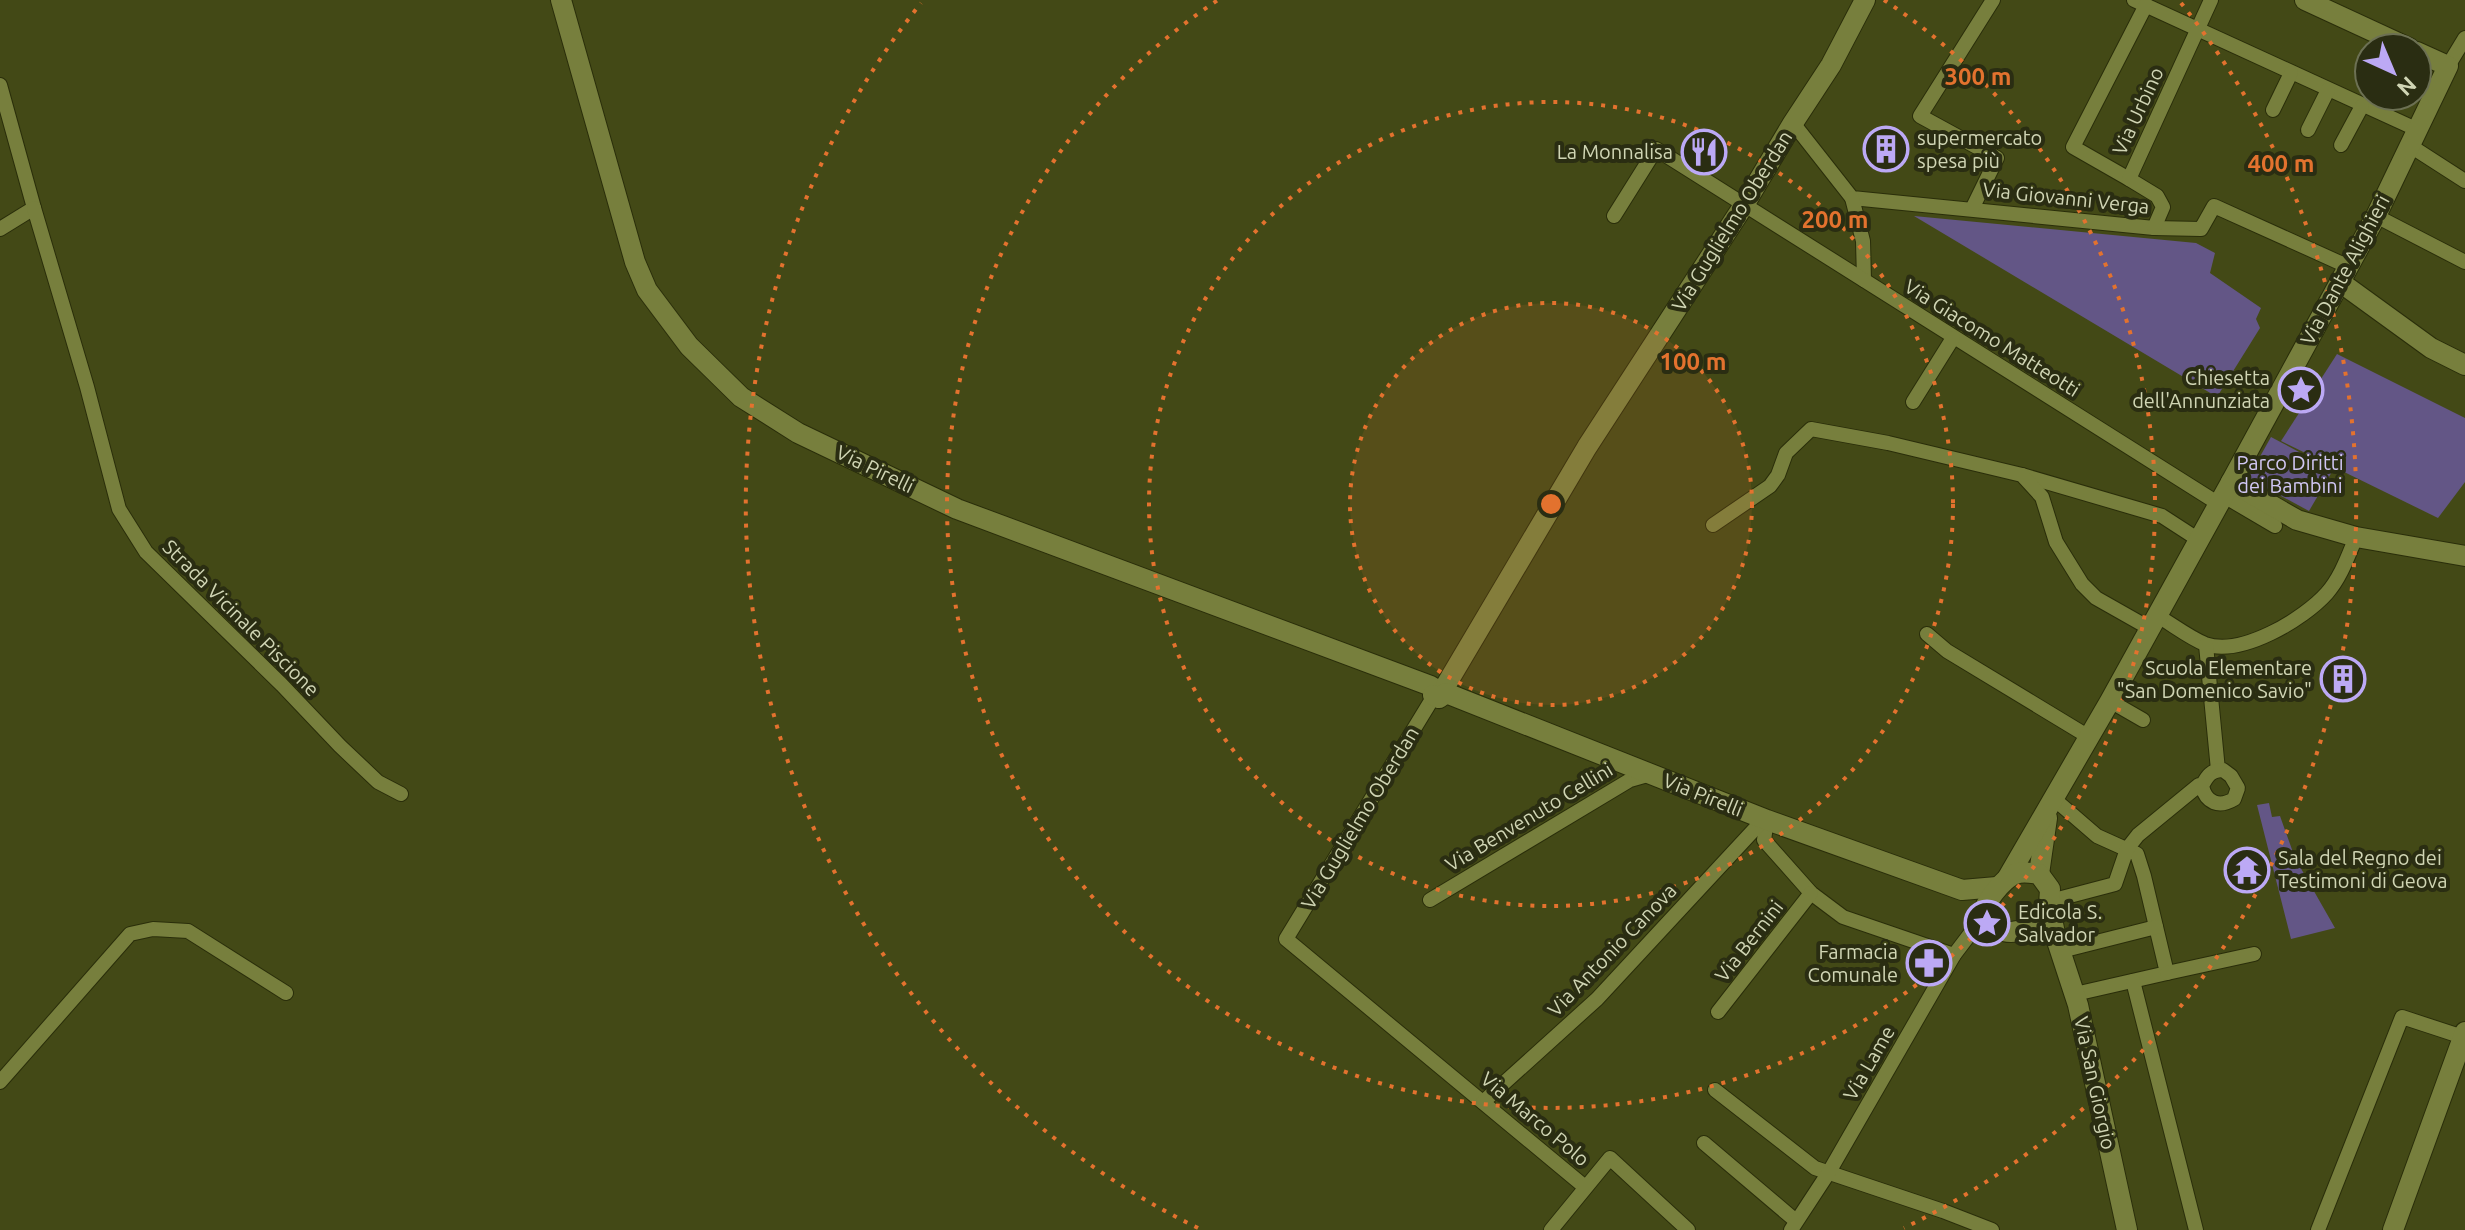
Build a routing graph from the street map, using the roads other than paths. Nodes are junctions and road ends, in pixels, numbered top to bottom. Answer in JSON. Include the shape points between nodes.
{"nodes":[{"id":1,"x":561,"y":0,"type":"edge"},
{"id":2,"x":1865,"y":0,"type":"edge"},
{"id":3,"x":1993,"y":0,"type":"edge"},
{"id":4,"x":2211,"y":0,"type":"edge"},
{"id":5,"x":2305,"y":0,"type":"edge"},
{"id":6,"x":2140,"y":3,"type":"edge"},
{"id":7,"x":2198,"y":28,"type":"junction"},
{"id":8,"x":2374,"y":32,"type":"edge"},
{"id":9,"x":2465,"y":38,"type":"edge"},
{"id":10,"x":2433,"y":59,"type":"edge"},
{"id":11,"x":2448,"y":66,"type":"junction"},
{"id":12,"x":2291,"y":73,"type":"junction"},
{"id":13,"x":0,"y":85,"type":"edge"},
{"id":14,"x":2328,"y":90,"type":"junction"},
{"id":15,"x":2353,"y":102,"type":"edge"},
{"id":16,"x":2273,"y":110,"type":"dead end"},
{"id":17,"x":2359,"y":112,"type":"edge"},
{"id":18,"x":2372,"y":112,"type":"edge"},
{"id":19,"x":1793,"y":123,"type":"junction"},
{"id":20,"x":2308,"y":130,"type":"dead end"},
{"id":21,"x":2412,"y":137,"type":"junction"},
{"id":22,"x":2341,"y":145,"type":"dead end"},
{"id":23,"x":2129,"y":179,"type":"junction"},
{"id":24,"x":2465,"y":181,"type":"edge"},
{"id":25,"x":1852,"y":198,"type":"junction"},
{"id":26,"x":1744,"y":205,"type":"junction"},
{"id":27,"x":34,"y":208,"type":"junction"},
{"id":28,"x":1972,"y":209,"type":"junction"},
{"id":29,"x":1614,"y":216,"type":"dead end"},
{"id":30,"x":2376,"y":216,"type":"junction"},
{"id":31,"x":2154,"y":228,"type":"junction"},
{"id":32,"x":0,"y":229,"type":"edge"},
{"id":33,"x":2465,"y":262,"type":"edge"},
{"id":34,"x":2343,"y":274,"type":"junction"},
{"id":35,"x":1864,"y":280,"type":"junction"},
{"id":36,"x":1953,"y":338,"type":"junction"},
{"id":37,"x":2465,"y":365,"type":"edge"},
{"id":38,"x":1913,"y":402,"type":"dead end"},
{"id":39,"x":2022,"y":475,"type":"junction"},
{"id":40,"x":2225,"y":494,"type":"junction"},
{"id":41,"x":1713,"y":525,"type":"dead end"},
{"id":42,"x":2275,"y":526,"type":"dead end"},
{"id":43,"x":2356,"y":537,"type":"junction"},
{"id":44,"x":2199,"y":540,"type":"junction"},
{"id":45,"x":2465,"y":556,"type":"edge"},
{"id":46,"x":2153,"y":621,"type":"junction"},
{"id":47,"x":1927,"y":634,"type":"dead end"},
{"id":48,"x":2206,"y":645,"type":"junction"},
{"id":49,"x":1439,"y":690,"type":"junction"},
{"id":50,"x":2110,"y":701,"type":"junction"},
{"id":51,"x":2143,"y":720,"type":"dead end"},
{"id":52,"x":2089,"y":737,"type":"junction"},
{"id":53,"x":2218,"y":770,"type":"junction"},
{"id":54,"x":1651,"y":774,"type":"junction"},
{"id":55,"x":2202,"y":786,"type":"junction"},
{"id":56,"x":401,"y":794,"type":"dead end"},
{"id":57,"x":2051,"y":802,"type":"junction"},
{"id":58,"x":1765,"y":820,"type":"junction"},
{"id":59,"x":2127,"y":849,"type":"junction"},
{"id":60,"x":2039,"y":874,"type":"junction"},
{"id":61,"x":2144,"y":876,"type":"junction"},
{"id":62,"x":2002,"y":882,"type":"junction"},
{"id":63,"x":2115,"y":884,"type":"junction"},
{"id":64,"x":1962,"y":890,"type":"junction"},
{"id":65,"x":1811,"y":893,"type":"junction"},
{"id":66,"x":1430,"y":900,"type":"dead end"},
{"id":67,"x":2049,"y":905,"type":"junction"},
{"id":68,"x":1984,"y":915,"type":"junction"},
{"id":69,"x":2156,"y":927,"type":"junction"},
{"id":70,"x":2026,"y":928,"type":"junction"},
{"id":71,"x":1286,"y":939,"type":"joint"},
{"id":72,"x":2058,"y":945,"type":"junction"},
{"id":73,"x":2254,"y":954,"type":"dead end"},
{"id":74,"x":1954,"y":955,"type":"junction"},
{"id":75,"x":2167,"y":973,"type":"junction"},
{"id":76,"x":2133,"y":981,"type":"junction"},
{"id":77,"x":286,"y":993,"type":"dead end"},
{"id":78,"x":2075,"y":994,"type":"junction"},
{"id":79,"x":1718,"y":1012,"type":"dead end"},
{"id":80,"x":2462,"y":1046,"type":"edge"},
{"id":81,"x":0,"y":1082,"type":"edge"},
{"id":82,"x":1715,"y":1090,"type":"dead end"},
{"id":83,"x":1483,"y":1102,"type":"junction"},
{"id":84,"x":1704,"y":1143,"type":"dead end"},
{"id":85,"x":1829,"y":1172,"type":"junction"},
{"id":86,"x":1585,"y":1187,"type":"junction"},
{"id":87,"x":1794,"y":1226,"type":"edge"},
{"id":88,"x":1554,"y":1229,"type":"edge"},
{"id":89,"x":1688,"y":1230,"type":"edge"},
{"id":90,"x":1992,"y":1230,"type":"edge"},
{"id":91,"x":2127,"y":1230,"type":"edge"},
{"id":92,"x":2196,"y":1230,"type":"edge"},
{"id":93,"x":2318,"y":1230,"type":"edge"},
{"id":94,"x":2393,"y":1230,"type":"edge"}],
"edges":[{"from":1,"to":49,"type":"street","name":"Via Pirelli","via":[[647,290],[689,346],[741,397],[798,433],[957,509]]},
{"from":2,"to":19,"type":"street","name":"Via Guglielmo Oberdan"},
{"from":3,"to":28,"type":"street","via":[[1920,116],[1997,158]]},
{"from":4,"to":7,"type":"street","name":"Via Urbino"},
{"from":5,"to":8,"type":"street"},
{"from":6,"to":7,"type":"street"},
{"from":6,"to":23,"type":"street","via":[[2073,147]]},
{"from":7,"to":12,"type":"street"},
{"from":7,"to":23,"type":"street","name":"Via Urbino"},
{"from":9,"to":11,"type":"street","name":"Via Dante Alighieri"},
{"from":10,"to":11,"type":"street"},
{"from":11,"to":21,"type":"street","name":"Via Dante Alighieri"},
{"from":12,"to":14,"type":"street"},
{"from":12,"to":16,"type":"street"},
{"from":13,"to":27,"type":"street","name":"Strada Vicinale Piscione"},
{"from":14,"to":15,"type":"street"},
{"from":14,"to":20,"type":"street"},
{"from":17,"to":22,"type":"street"},
{"from":18,"to":21,"type":"street"},
{"from":19,"to":25,"type":"street"},
{"from":19,"to":26,"type":"street","name":"Via Guglielmo Oberdan"},
{"from":21,"to":24,"type":"street"},
{"from":21,"to":30,"type":"street","name":"Via Dante Alighieri"},
{"from":23,"to":31,"type":"street","name":"Via Urbino","via":[[2157,196],[2163,207]]},
{"from":25,"to":28,"type":"street","name":"Via Giovanni Verga"},
{"from":25,"to":35,"type":"street","via":[[1863,241]]},
{"from":26,"to":29,"type":"street","name":"Via Giacomo Matteotti","via":[[1656,149]]},
{"from":26,"to":35,"type":"street","name":"Via Giacomo Matteotti"},
{"from":26,"to":49,"type":"street","name":"Via Guglielmo Oberdan","via":[[1587,447]]},
{"from":27,"to":32,"type":"street"},
{"from":27,"to":56,"type":"street","name":"Strada Vicinale Piscione","via":[[119,509],[139,541],[340,746],[378,782]]},
{"from":28,"to":31,"type":"street","name":"Via Giovanni Verga"},
{"from":30,"to":33,"type":"street"},
{"from":30,"to":34,"type":"street","name":"Via Dante Alighieri"},
{"from":31,"to":34,"type":"street","name":"Via Giovanni Verga","via":[[2201,229],[2214,206]]},
{"from":34,"to":37,"type":"street","via":[[2431,348]]},
{"from":34,"to":40,"type":"street","name":"Via Dante Alighieri"},
{"from":35,"to":36,"type":"street","name":"Via Giacomo Matteotti"},
{"from":36,"to":38,"type":"street"},
{"from":36,"to":40,"type":"street","name":"Via Giacomo Matteotti"},
{"from":39,"to":41,"type":"street","via":[[1811,429],[1786,453],[1770,486]]},
{"from":39,"to":44,"type":"street","via":[[2162,516]]},
{"from":39,"to":46,"type":"street","via":[[2042,497],[2056,542],[2082,584],[2096,598]]},
{"from":40,"to":42,"type":"street","name":"Via Giacomo Matteotti"},
{"from":40,"to":43,"type":"street"},
{"from":40,"to":44,"type":"street","name":"Via Dante Alighieri"},
{"from":43,"to":45,"type":"street"},
{"from":43,"to":48,"type":"street","via":[[2329,591],[2307,612],[2258,638],[2229,646]]},
{"from":44,"to":46,"type":"street","name":"Via Dante Alighieri"},
{"from":46,"to":48,"type":"street"},
{"from":46,"to":50,"type":"street","name":"Via Dante Alighieri"},
{"from":47,"to":52,"type":"street"},
{"from":48,"to":53,"type":"street"},
{"from":49,"to":54,"type":"street","name":"Via Pirelli"},
{"from":49,"to":71,"type":"street","name":"Via Guglielmo Oberdan"},
{"from":50,"to":51,"type":"street"},
{"from":50,"to":52,"type":"street","name":"Via Dante Alighieri"},
{"from":52,"to":57,"type":"street","name":"Via Dante Alighieri"},
{"from":53,"to":55,"type":"street"},
{"from":53,"to":55,"type":"street","via":[[2228,772],[2237,784],[2234,799],[2215,803]]},
{"from":54,"to":58,"type":"street","name":"Via Pirelli"},
{"from":54,"to":66,"type":"street","name":"Via Benvenuto Cellini","via":[[1630,780]]},
{"from":55,"to":59,"type":"street"},
{"from":57,"to":59,"type":"street","via":[[2097,836]]},
{"from":57,"to":60,"type":"street"},
{"from":57,"to":62,"type":"street","name":"Via Dante Alighieri"},
{"from":58,"to":64,"type":"street","name":"Via Pirelli"},
{"from":58,"to":65,"type":"street","via":[[1764,840]]},
{"from":58,"to":83,"type":"street","name":"Via Antonio Canova","via":[[1597,999]]},
{"from":59,"to":61,"type":"street","via":[[2137,854]]},
{"from":59,"to":63,"type":"street"},
{"from":60,"to":62,"type":"street","via":[[2019,872]]},
{"from":60,"to":67,"type":"street","via":[[2050,889]]},
{"from":61,"to":63,"type":"street"},
{"from":61,"to":69,"type":"street"},
{"from":62,"to":64,"type":"street","name":"Via Pirelli"},
{"from":62,"to":68,"type":"street"},
{"from":63,"to":67,"type":"street"},
{"from":64,"to":68,"type":"street","name":"Via Pirelli"},
{"from":65,"to":74,"type":"street","via":[[1843,917]]},
{"from":65,"to":79,"type":"street","name":"Via Bernini"},
{"from":67,"to":70,"type":"street"},
{"from":67,"to":72,"type":"street","name":"Via San Giorgio"},
{"from":68,"to":70,"type":"street","via":[[2004,932]]},
{"from":68,"to":74,"type":"street","name":"Via Lame"},
{"from":69,"to":72,"type":"street"},
{"from":69,"to":75,"type":"street"},
{"from":70,"to":72,"type":"street"},
{"from":71,"to":83,"type":"street","name":"Via Marco Polo"},
{"from":72,"to":78,"type":"street","name":"Via San Giorgio"},
{"from":73,"to":75,"type":"street"},
{"from":74,"to":85,"type":"street","name":"Via Lame"},
{"from":75,"to":76,"type":"street"},
{"from":76,"to":78,"type":"street"},
{"from":76,"to":92,"type":"street"},
{"from":77,"to":81,"type":"street","via":[[188,931],[130,934]]},
{"from":78,"to":91,"type":"street","name":"Via San Giorgio"},
{"from":80,"to":93,"type":"street","via":[[2402,1017]]},
{"from":80,"to":94,"type":"street"},
{"from":82,"to":85,"type":"street","via":[[1815,1168]]},
{"from":83,"to":86,"type":"street","name":"Via Marco Polo"},
{"from":84,"to":87,"type":"street"},
{"from":85,"to":87,"type":"street","name":"Via Lame"},
{"from":85,"to":90,"type":"street"},
{"from":86,"to":88,"type":"street","name":"Via Marco Polo"},
{"from":86,"to":89,"type":"street","name":"Via Marco Polo","via":[[1610,1158]]}]}
